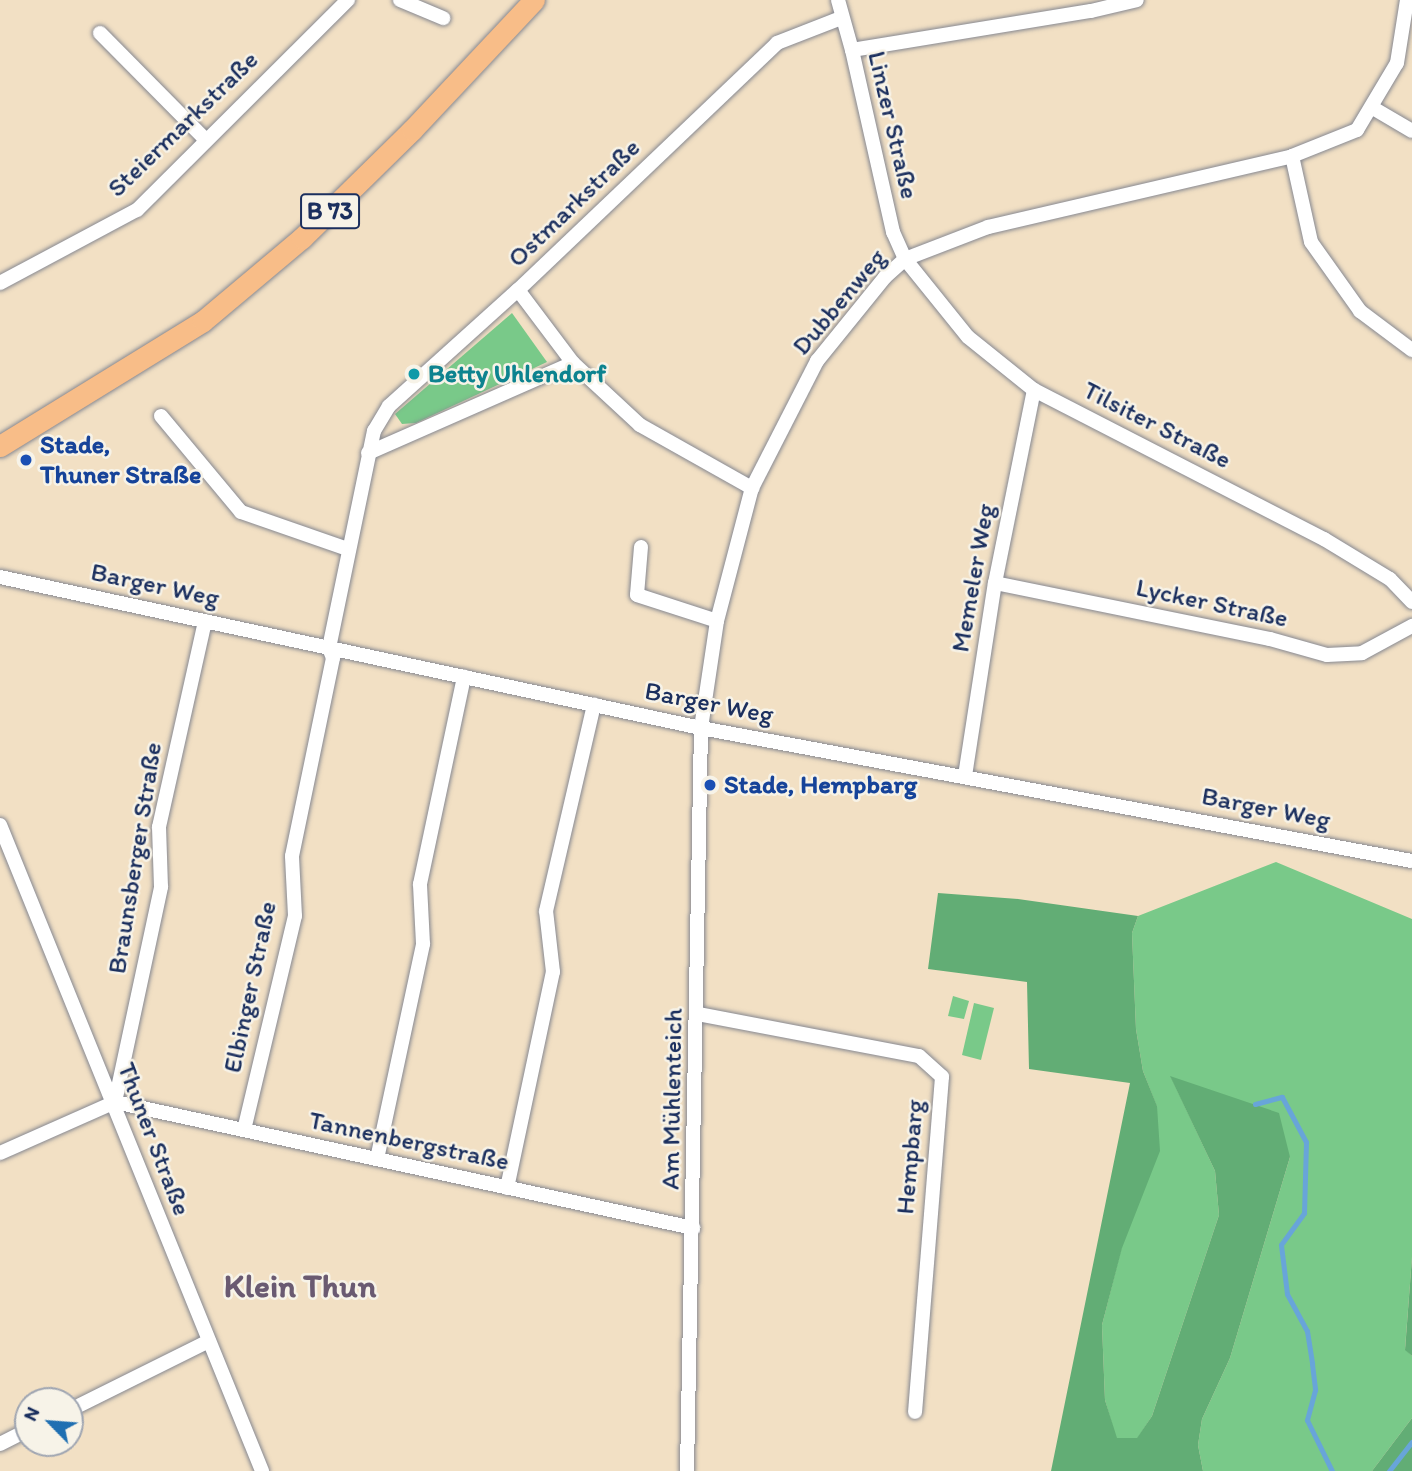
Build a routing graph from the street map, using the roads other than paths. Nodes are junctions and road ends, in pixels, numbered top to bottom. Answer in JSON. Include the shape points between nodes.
{"nodes":[{"id":1,"x":348,"y":0,"type":"edge"},
{"id":2,"x":400,"y":0,"type":"edge"},
{"id":3,"x":534,"y":0,"type":"edge"},
{"id":4,"x":838,"y":0,"type":"edge"},
{"id":5,"x":1137,"y":0,"type":"edge"},
{"id":6,"x":1407,"y":0,"type":"edge"},
{"id":7,"x":443,"y":18,"type":"dead end"},
{"id":8,"x":841,"y":18,"type":"junction"},
{"id":9,"x":100,"y":33,"type":"dead end"},
{"id":10,"x":852,"y":50,"type":"junction"},
{"id":11,"x":1373,"y":108,"type":"junction"},
{"id":12,"x":1412,"y":131,"type":"edge"},
{"id":13,"x":205,"y":139,"type":"junction"},
{"id":14,"x":1292,"y":156,"type":"junction"},
{"id":15,"x":905,"y":259,"type":"junction"},
{"id":16,"x":0,"y":283,"type":"edge"},
{"id":17,"x":517,"y":290,"type":"junction"},
{"id":18,"x":1412,"y":350,"type":"edge"},
{"id":19,"x":573,"y":363,"type":"junction"},
{"id":20,"x":1034,"y":390,"type":"junction"},
{"id":21,"x":161,"y":416,"type":"dead end"},
{"id":22,"x":0,"y":446,"type":"edge"},
{"id":23,"x":368,"y":453,"type":"junction"},
{"id":24,"x":752,"y":488,"type":"junction"},
{"id":25,"x":641,"y":547,"type":"dead end"},
{"id":26,"x":348,"y":549,"type":"junction"},
{"id":27,"x":0,"y":577,"type":"edge"},
{"id":28,"x":995,"y":583,"type":"junction"},
{"id":29,"x":1412,"y":602,"type":"edge"},
{"id":30,"x":205,"y":621,"type":"junction"},
{"id":31,"x":717,"y":621,"type":"junction"},
{"id":32,"x":1412,"y":626,"type":"edge"},
{"id":33,"x":329,"y":648,"type":"junction"},
{"id":34,"x":464,"y":677,"type":"junction"},
{"id":35,"x":594,"y":705,"type":"junction"},
{"id":36,"x":701,"y":728,"type":"junction"},
{"id":37,"x":965,"y":776,"type":"junction"},
{"id":38,"x":0,"y":825,"type":"edge"},
{"id":39,"x":1412,"y":861,"type":"edge"},
{"id":40,"x":698,"y":1014,"type":"junction"},
{"id":41,"x":115,"y":1102,"type":"junction"},
{"id":42,"x":244,"y":1130,"type":"junction"},
{"id":43,"x":0,"y":1153,"type":"edge"},
{"id":44,"x":377,"y":1159,"type":"junction"},
{"id":45,"x":507,"y":1188,"type":"junction"},
{"id":46,"x":693,"y":1228,"type":"junction"},
{"id":47,"x":209,"y":1341,"type":"junction"},
{"id":48,"x":84,"y":1403,"type":"edge"},
{"id":49,"x":915,"y":1412,"type":"dead end"},
{"id":50,"x":262,"y":1471,"type":"edge"},
{"id":51,"x":687,"y":1471,"type":"edge"}],
"edges":[{"from":1,"to":13,"type":"street","name":"Steiermarkstraße"},
{"from":2,"to":7,"type":"street"},
{"from":3,"to":22,"type":"main road","number":"B 73","via":[[302,238],[203,321]]},
{"from":4,"to":8,"type":"street","name":"Linzer Straße"},
{"from":5,"to":10,"type":"street"},
{"from":6,"to":11,"type":"street","name":"Dubbenweg","via":[[1396,63]]},
{"from":8,"to":10,"type":"street","name":"Linzer Straße"},
{"from":8,"to":17,"type":"street","name":"Ostmarkstraße","via":[[777,43]]},
{"from":9,"to":13,"type":"street"},
{"from":10,"to":15,"type":"street","name":"Linzer Straße","via":[[892,232]]},
{"from":11,"to":12,"type":"street"},
{"from":11,"to":14,"type":"street","name":"Dubbenweg","via":[[1357,130]]},
{"from":13,"to":16,"type":"street","name":"Steiermarkstraße","via":[[137,210]]},
{"from":14,"to":15,"type":"street","name":"Dubbenweg","via":[[988,227]]},
{"from":14,"to":18,"type":"street","via":[[1311,242],[1360,311]]},
{"from":15,"to":20,"type":"street","name":"Tilsiter Straße","via":[[968,337]]},
{"from":15,"to":24,"type":"street","name":"Dubbenweg","via":[[817,361]]},
{"from":17,"to":19,"type":"street"},
{"from":17,"to":23,"type":"street","name":"Ostmarkstraße","via":[[389,406]]},
{"from":19,"to":23,"type":"street"},
{"from":19,"to":24,"type":"street","via":[[640,425]]},
{"from":20,"to":28,"type":"street","name":"Memeler Weg"},
{"from":20,"to":29,"type":"street","name":"Tilsiter Straße","via":[[1324,539],[1390,579]]},
{"from":21,"to":26,"type":"street","via":[[241,512]]},
{"from":23,"to":26,"type":"street","name":"Ostmarkstraße"},
{"from":24,"to":31,"type":"street","name":"Dubbenweg"},
{"from":25,"to":31,"type":"street","via":[[637,595]]},
{"from":26,"to":33,"type":"street","name":"Ostmarkstraße"},
{"from":27,"to":30,"type":"street","name":"Barger Weg"},
{"from":28,"to":32,"type":"street","name":"Lycker Straße","via":[[1270,639],[1327,655],[1362,653]]},
{"from":28,"to":37,"type":"street","name":"Memeler Weg"},
{"from":30,"to":33,"type":"street","name":"Barger Weg"},
{"from":30,"to":41,"type":"street","name":"Braunsberger Straße","via":[[159,827],[161,887]]},
{"from":31,"to":36,"type":"street","name":"Dubbenweg"},
{"from":33,"to":34,"type":"street","name":"Barger Weg"},
{"from":33,"to":42,"type":"street","name":"Elbinger Straße","via":[[333,658],[292,856],[296,916]]},
{"from":34,"to":35,"type":"street","name":"Barger Weg"},
{"from":34,"to":44,"type":"street","via":[[420,884],[423,944]]},
{"from":35,"to":36,"type":"street","name":"Barger Weg"},
{"from":35,"to":45,"type":"street","via":[[546,911],[553,972]]},
{"from":36,"to":37,"type":"street","name":"Barger Weg"},
{"from":36,"to":40,"type":"street","name":"Am Mühlenteich"},
{"from":37,"to":39,"type":"street","name":"Barger Weg"},
{"from":38,"to":41,"type":"street","name":"Thuner Straße"},
{"from":40,"to":46,"type":"street","name":"Am Mühlenteich"},
{"from":40,"to":49,"type":"street","name":"Hempbarg","via":[[919,1056],[942,1077]]},
{"from":41,"to":42,"type":"street","name":"Tannenbergstraße"},
{"from":41,"to":43,"type":"street"},
{"from":41,"to":47,"type":"street","name":"Thuner Straße"},
{"from":42,"to":44,"type":"street","name":"Tannenbergstraße"},
{"from":44,"to":45,"type":"street","name":"Tannenbergstraße"},
{"from":45,"to":46,"type":"street","name":"Tannenbergstraße"},
{"from":46,"to":51,"type":"street","name":"Am Mühlenteich"},
{"from":47,"to":48,"type":"street"},
{"from":47,"to":50,"type":"street","name":"Thuner Straße"}]}
